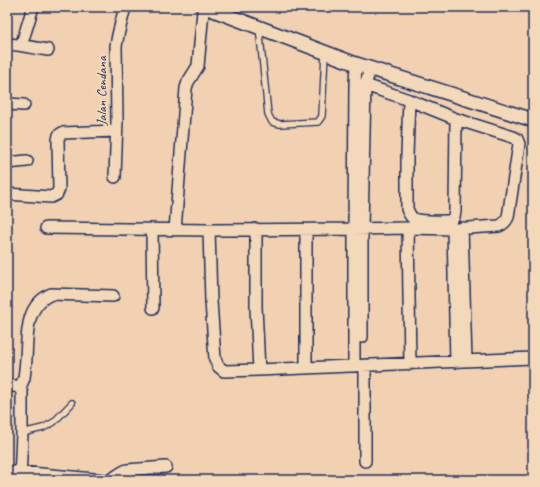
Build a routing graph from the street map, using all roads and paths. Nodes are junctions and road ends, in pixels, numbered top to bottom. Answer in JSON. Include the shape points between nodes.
{"nodes":[{"id":1,"x":33,"y":7,"type":"edge"},
{"id":2,"x":125,"y":7,"type":"edge"},
{"id":3,"x":204,"y":7,"type":"edge"},
{"id":4,"x":259,"y":27,"type":"junction"},
{"id":5,"x":7,"y":44,"type":"edge"},
{"id":6,"x":18,"y":45,"type":"junction"},
{"id":7,"x":48,"y":50,"type":"dead end"},
{"id":8,"x":325,"y":53,"type":"junction"},
{"id":9,"x":356,"y":64,"type":"junction"},
{"id":10,"x":369,"y":68,"type":"junction"},
{"id":11,"x":360,"y":84,"type":"junction"},
{"id":12,"x":409,"y":100,"type":"junction"},
{"id":13,"x":7,"y":104,"type":"edge"},
{"id":14,"x":24,"y":105,"type":"dead end"},
{"id":15,"x":456,"y":119,"type":"junction"},
{"id":16,"x":533,"y":120,"type":"edge"},
{"id":17,"x":116,"y":131,"type":"junction"},
{"id":18,"x":27,"y":161,"type":"dead end"},
{"id":19,"x":7,"y":163,"type":"edge"},
{"id":20,"x":115,"y":177,"type":"dead end"},
{"id":21,"x":7,"y":194,"type":"edge"},
{"id":22,"x":46,"y":228,"type":"dead end"},
{"id":23,"x":408,"y":228,"type":"junction"},
{"id":24,"x":457,"y":228,"type":"junction"},
{"id":25,"x":152,"y":229,"type":"junction"},
{"id":26,"x":256,"y":229,"type":"junction"},
{"id":27,"x":358,"y":229,"type":"junction"},
{"id":28,"x":175,"y":230,"type":"junction"},
{"id":29,"x":209,"y":230,"type":"junction"},
{"id":30,"x":306,"y":230,"type":"junction"},
{"id":31,"x":113,"y":296,"type":"dead end"},
{"id":32,"x":153,"y":308,"type":"dead end"},
{"id":33,"x":533,"y":358,"type":"edge"},
{"id":34,"x":461,"y":361,"type":"junction"},
{"id":35,"x":410,"y":364,"type":"junction"},
{"id":36,"x":360,"y":366,"type":"junction"},
{"id":37,"x":306,"y":368,"type":"junction"},
{"id":38,"x":259,"y":370,"type":"junction"},
{"id":39,"x":7,"y":385,"type":"edge"},
{"id":40,"x":20,"y":387,"type":"junction"},
{"id":41,"x":72,"y":403,"type":"dead end"},
{"id":42,"x":22,"y":433,"type":"junction"},
{"id":43,"x":365,"y":461,"type":"dead end"},
{"id":44,"x":166,"y":467,"type":"dead end"},
{"id":45,"x":7,"y":472,"type":"edge"},
{"id":46,"x":20,"y":476,"type":"edge"},
{"id":47,"x":104,"y":480,"type":"edge"},
{"id":48,"x":109,"y":480,"type":"edge"}],
"edges":[{"from":1,"to":6,"type":"street","via":[[24,39]]},
{"from":2,"to":17,"type":"street","name":"Jalan Cendana","via":[[116,46]]},
{"from":3,"to":4,"type":"street"},
{"from":3,"to":28,"type":"street","via":[[198,66],[186,88]]},
{"from":4,"to":8,"type":"street"},
{"from":4,"to":8,"type":"lane","via":[[268,114],[272,122],[318,122],[322,116]]},
{"from":5,"to":6,"type":"street"},
{"from":6,"to":7,"type":"street"},
{"from":8,"to":9,"type":"street"},
{"from":9,"to":10,"type":"street"},
{"from":9,"to":11,"type":"street"},
{"from":10,"to":11,"type":"street","via":[[368,76]]},
{"from":10,"to":16,"type":"street"},
{"from":11,"to":12,"type":"street"},
{"from":11,"to":27,"type":"street"},
{"from":12,"to":15,"type":"street"},
{"from":12,"to":15,"type":"street","via":[[408,209],[409,215],[414,219],[450,221],[454,217]]},
{"from":13,"to":14,"type":"street"},
{"from":15,"to":24,"type":"street","via":[[513,137],[518,139],[519,144],[507,221],[499,226]]},
{"from":17,"to":20,"type":"street","name":"Jalan Cendana"},
{"from":17,"to":21,"type":"street","via":[[62,133],[58,140],[57,194]]},
{"from":18,"to":19,"type":"street"},
{"from":22,"to":25,"type":"street"},
{"from":23,"to":24,"type":"street"},
{"from":23,"to":27,"type":"street"},
{"from":23,"to":35,"type":"street"},
{"from":24,"to":34,"type":"street"},
{"from":25,"to":28,"type":"street"},
{"from":25,"to":32,"type":"street"},
{"from":26,"to":29,"type":"street"},
{"from":26,"to":30,"type":"street"},
{"from":26,"to":38,"type":"street"},
{"from":27,"to":30,"type":"street"},
{"from":27,"to":36,"type":"street"},
{"from":28,"to":29,"type":"street"},
{"from":29,"to":38,"type":"street","via":[[216,363],[224,371]]},
{"from":30,"to":37,"type":"street"},
{"from":31,"to":40,"type":"street","via":[[51,294],[41,300],[32,311],[29,320],[26,368]]},
{"from":33,"to":34,"type":"street"},
{"from":34,"to":35,"type":"street"},
{"from":35,"to":36,"type":"street"},
{"from":36,"to":37,"type":"street"},
{"from":36,"to":43,"type":"street"},
{"from":37,"to":38,"type":"street"},
{"from":39,"to":40,"type":"street"},
{"from":40,"to":42,"type":"street"},
{"from":41,"to":42,"type":"lane","via":[[54,422],[43,428]]},
{"from":42,"to":46,"type":"street"},
{"from":44,"to":48,"type":"street","via":[[127,470]]},
{"from":45,"to":46,"type":"street"},
{"from":46,"to":47,"type":"street"}]}
